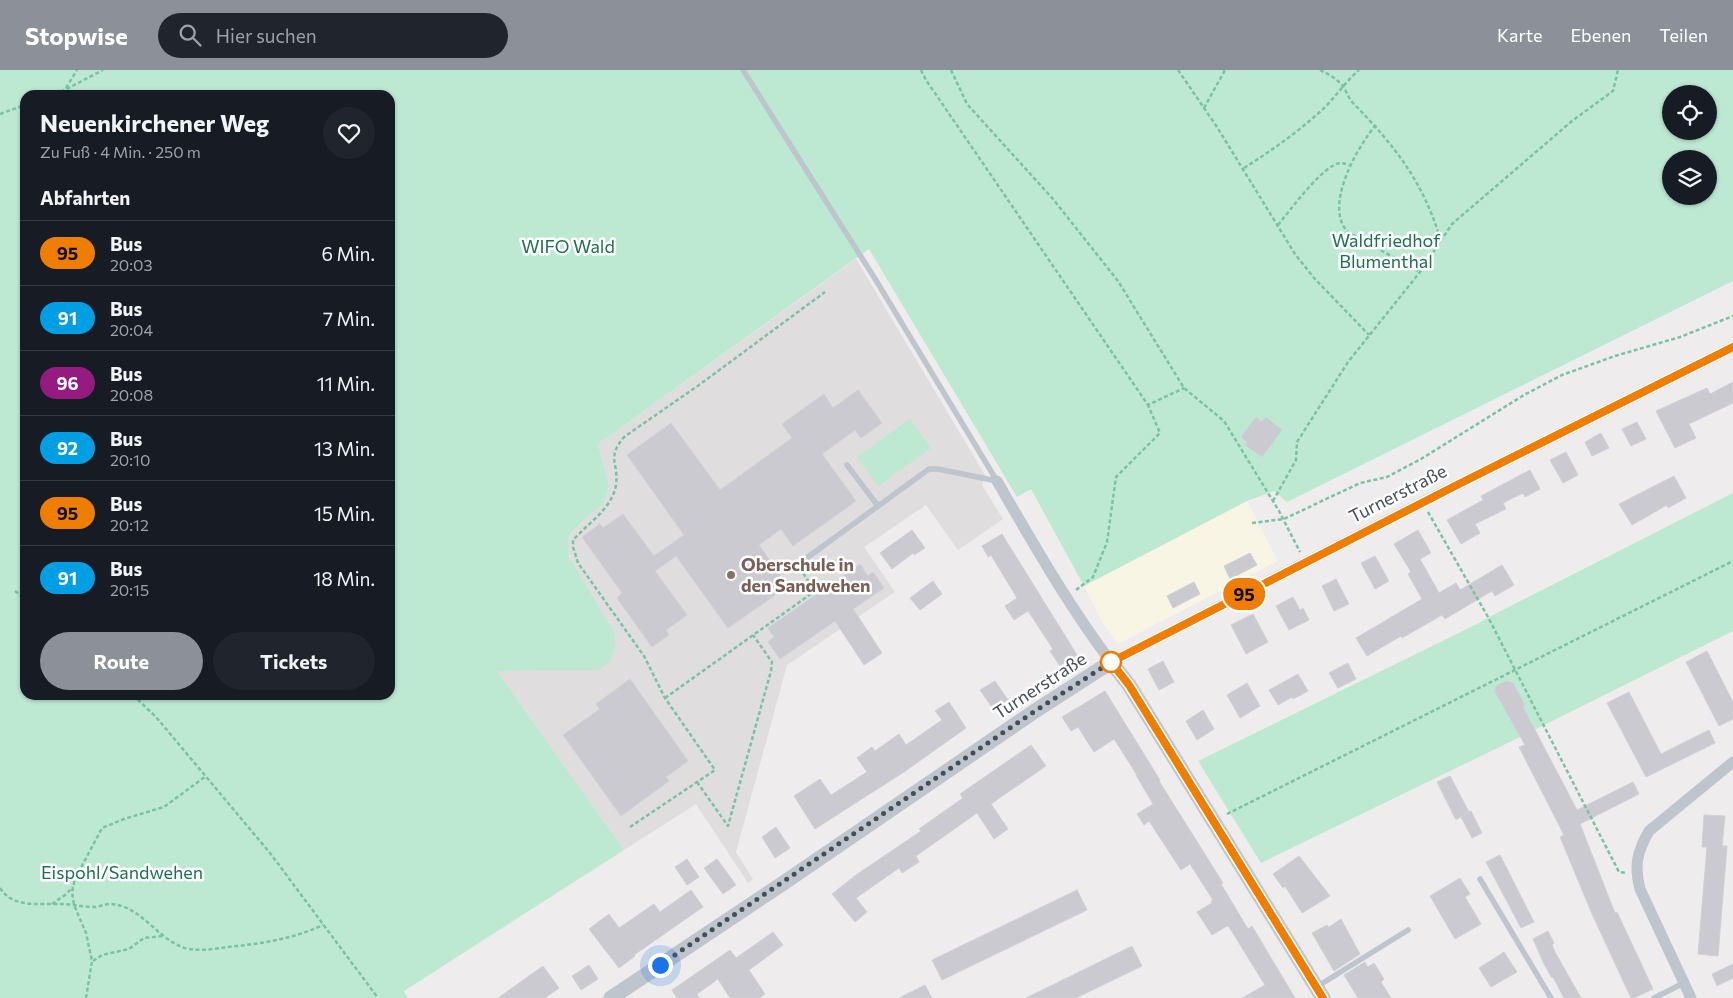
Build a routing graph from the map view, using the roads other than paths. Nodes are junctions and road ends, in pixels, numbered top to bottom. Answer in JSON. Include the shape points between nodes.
{"nodes":[{"id":1,"x":743,"y":70,"type":"edge"},
{"id":2,"x":1733,"y":347,"type":"edge"},
{"id":3,"x":847,"y":465,"type":"dead end"},
{"id":4,"x":997,"y":481,"type":"junction"},
{"id":5,"x":878,"y":506,"type":"junction"},
{"id":6,"x":797,"y":565,"type":"road end"},
{"id":7,"x":1111,"y":662,"type":"junction"},
{"id":8,"x":1733,"y":762,"type":"edge"},
{"id":9,"x":1480,"y":879,"type":"dead end"},
{"id":10,"x":1408,"y":930,"type":"dead end"},
{"id":11,"x":1684,"y":983,"type":"junction"},
{"id":12,"x":1319,"y":992,"type":"edge"},
{"id":13,"x":611,"y":998,"type":"edge"},
{"id":14,"x":1551,"y":998,"type":"edge"},
{"id":15,"x":1654,"y":998,"type":"edge"},
{"id":16,"x":1691,"y":998,"type":"edge"}],
"edges":[{"from":1,"to":4,"type":"lane","via":[[877,282]]},
{"from":2,"to":7,"type":"street","name":"Turnerstraße"},
{"from":3,"to":5,"type":"lane"},
{"from":4,"to":5,"type":"lane","via":[[929,469]]},
{"from":4,"to":7,"type":"street"},
{"from":5,"to":6,"type":"lane"},
{"from":7,"to":12,"type":"street","via":[[1129,685]]},
{"from":7,"to":13,"type":"street","name":"Turnerstraße"},
{"from":8,"to":11,"type":"street","via":[[1658,822],[1649,831],[1637,857],[1637,876],[1647,906]]},
{"from":9,"to":14,"type":"lane"},
{"from":10,"to":12,"type":"lane"},
{"from":11,"to":15,"type":"lane"},
{"from":11,"to":16,"type":"street"}]}
